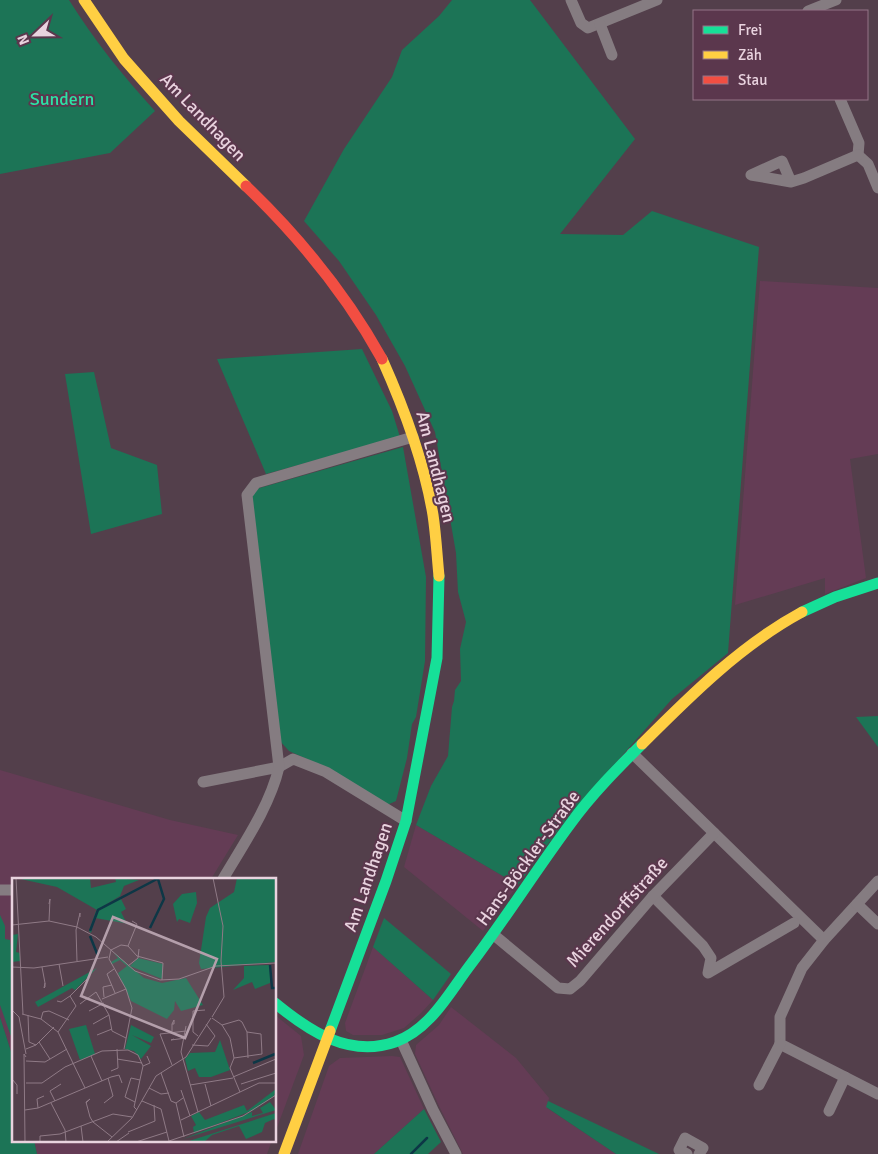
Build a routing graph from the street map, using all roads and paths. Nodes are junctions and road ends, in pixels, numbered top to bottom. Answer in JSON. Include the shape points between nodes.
{"nodes":[{"id":1,"x":84,"y":0,"type":"edge"},
{"id":2,"x":572,"y":0,"type":"edge"},
{"id":3,"x":656,"y":0,"type":"edge"},
{"id":4,"x":836,"y":0,"type":"edge"},
{"id":5,"x":811,"y":10,"type":"edge"},
{"id":6,"x":600,"y":24,"type":"junction"},
{"id":7,"x":612,"y":54,"type":"dead end"},
{"id":8,"x":840,"y":100,"type":"edge"},
{"id":9,"x":858,"y":155,"type":"junction"},
{"id":10,"x":791,"y":182,"type":"dead end"},
{"id":11,"x":878,"y":188,"type":"edge"},
{"id":12,"x":413,"y":437,"type":"junction"},
{"id":13,"x":878,"y":583,"type":"edge"},
{"id":14,"x":632,"y":753,"type":"junction"},
{"id":15,"x":279,"y":767,"type":"junction"},
{"id":16,"x":203,"y":782,"type":"dead end"},
{"id":17,"x":406,"y":820,"type":"junction"},
{"id":18,"x":714,"y":834,"type":"junction"},
{"id":19,"x":224,"y":878,"type":"edge"},
{"id":20,"x":878,"y":881,"type":"edge"},
{"id":21,"x":653,"y":896,"type":"junction"},
{"id":22,"x":857,"y":904,"type":"junction"},
{"id":23,"x":794,"y":924,"type":"dead end"},
{"id":24,"x":878,"y":924,"type":"edge"},
{"id":25,"x":494,"y":935,"type":"junction"},
{"id":26,"x":824,"y":940,"type":"junction"},
{"id":27,"x":276,"y":1004,"type":"edge"},
{"id":28,"x":326,"y":1040,"type":"junction"},
{"id":29,"x":401,"y":1040,"type":"junction"},
{"id":30,"x":780,"y":1044,"type":"junction"},
{"id":31,"x":845,"y":1077,"type":"junction"},
{"id":32,"x":759,"y":1085,"type":"dead end"},
{"id":33,"x":878,"y":1094,"type":"edge"},
{"id":34,"x":829,"y":1110,"type":"dead end"},
{"id":35,"x":702,"y":1153,"type":"edge"},
{"id":36,"x":284,"y":1154,"type":"edge"},
{"id":37,"x":456,"y":1154,"type":"edge"},
{"id":38,"x":687,"y":1154,"type":"edge"}],
"edges":[{"from":1,"to":12,"type":"street","name":"Am Landhagen","via":[[124,59],[150,89],[278,216],[334,282],[382,358]]},
{"from":2,"to":6,"type":"street","via":[[581,23],[588,28]]},
{"from":3,"to":6,"type":"street"},
{"from":4,"to":5,"type":"street"},
{"from":6,"to":7,"type":"street"},
{"from":8,"to":9,"type":"street","via":[[859,144]]},
{"from":9,"to":10,"type":"street"},
{"from":9,"to":11,"type":"street","via":[[868,164]]},
{"from":12,"to":15,"type":"street","via":[[256,483],[248,495]]},
{"from":12,"to":17,"type":"street","name":"Am Landhagen","via":[[433,515],[439,577],[438,649],[426,729]]},
{"from":13,"to":14,"type":"street","name":"Hans-Böckler-Straße","via":[[799,614],[762,636],[690,697]]},
{"from":14,"to":18,"type":"street"},
{"from":14,"to":25,"type":"street","name":"Hans-Böckler-Straße","via":[[574,820]]},
{"from":15,"to":16,"type":"street"},
{"from":15,"to":17,"type":"street","via":[[293,759],[326,772]]},
{"from":15,"to":19,"type":"street","via":[[275,785]]},
{"from":17,"to":28,"type":"street","name":"Am Landhagen"},
{"from":18,"to":21,"type":"street","name":"Mierendorffstraße"},
{"from":18,"to":26,"type":"street"},
{"from":20,"to":22,"type":"street"},
{"from":21,"to":23,"type":"street","via":[[711,958],[708,973]]},
{"from":21,"to":25,"type":"street","name":"Mierendorffstraße","via":[[570,989],[558,988]]},
{"from":22,"to":24,"type":"street"},
{"from":22,"to":26,"type":"street"},
{"from":25,"to":29,"type":"street","name":"Hans-Böckler-Straße","via":[[432,1016]]},
{"from":26,"to":30,"type":"street","via":[[802,968],[780,1017]]},
{"from":27,"to":28,"type":"street"},
{"from":28,"to":29,"type":"street","name":"Hans-Böckler-Straße","via":[[354,1046],[378,1046]]},
{"from":28,"to":36,"type":"street","name":"Am Landhagen"},
{"from":29,"to":37,"type":"street"},
{"from":30,"to":31,"type":"street"},
{"from":30,"to":32,"type":"street"},
{"from":31,"to":33,"type":"street"},
{"from":31,"to":34,"type":"street"},
{"from":35,"to":38,"type":"street","via":[[703,1148],[685,1138],[679,1150]]}]}
